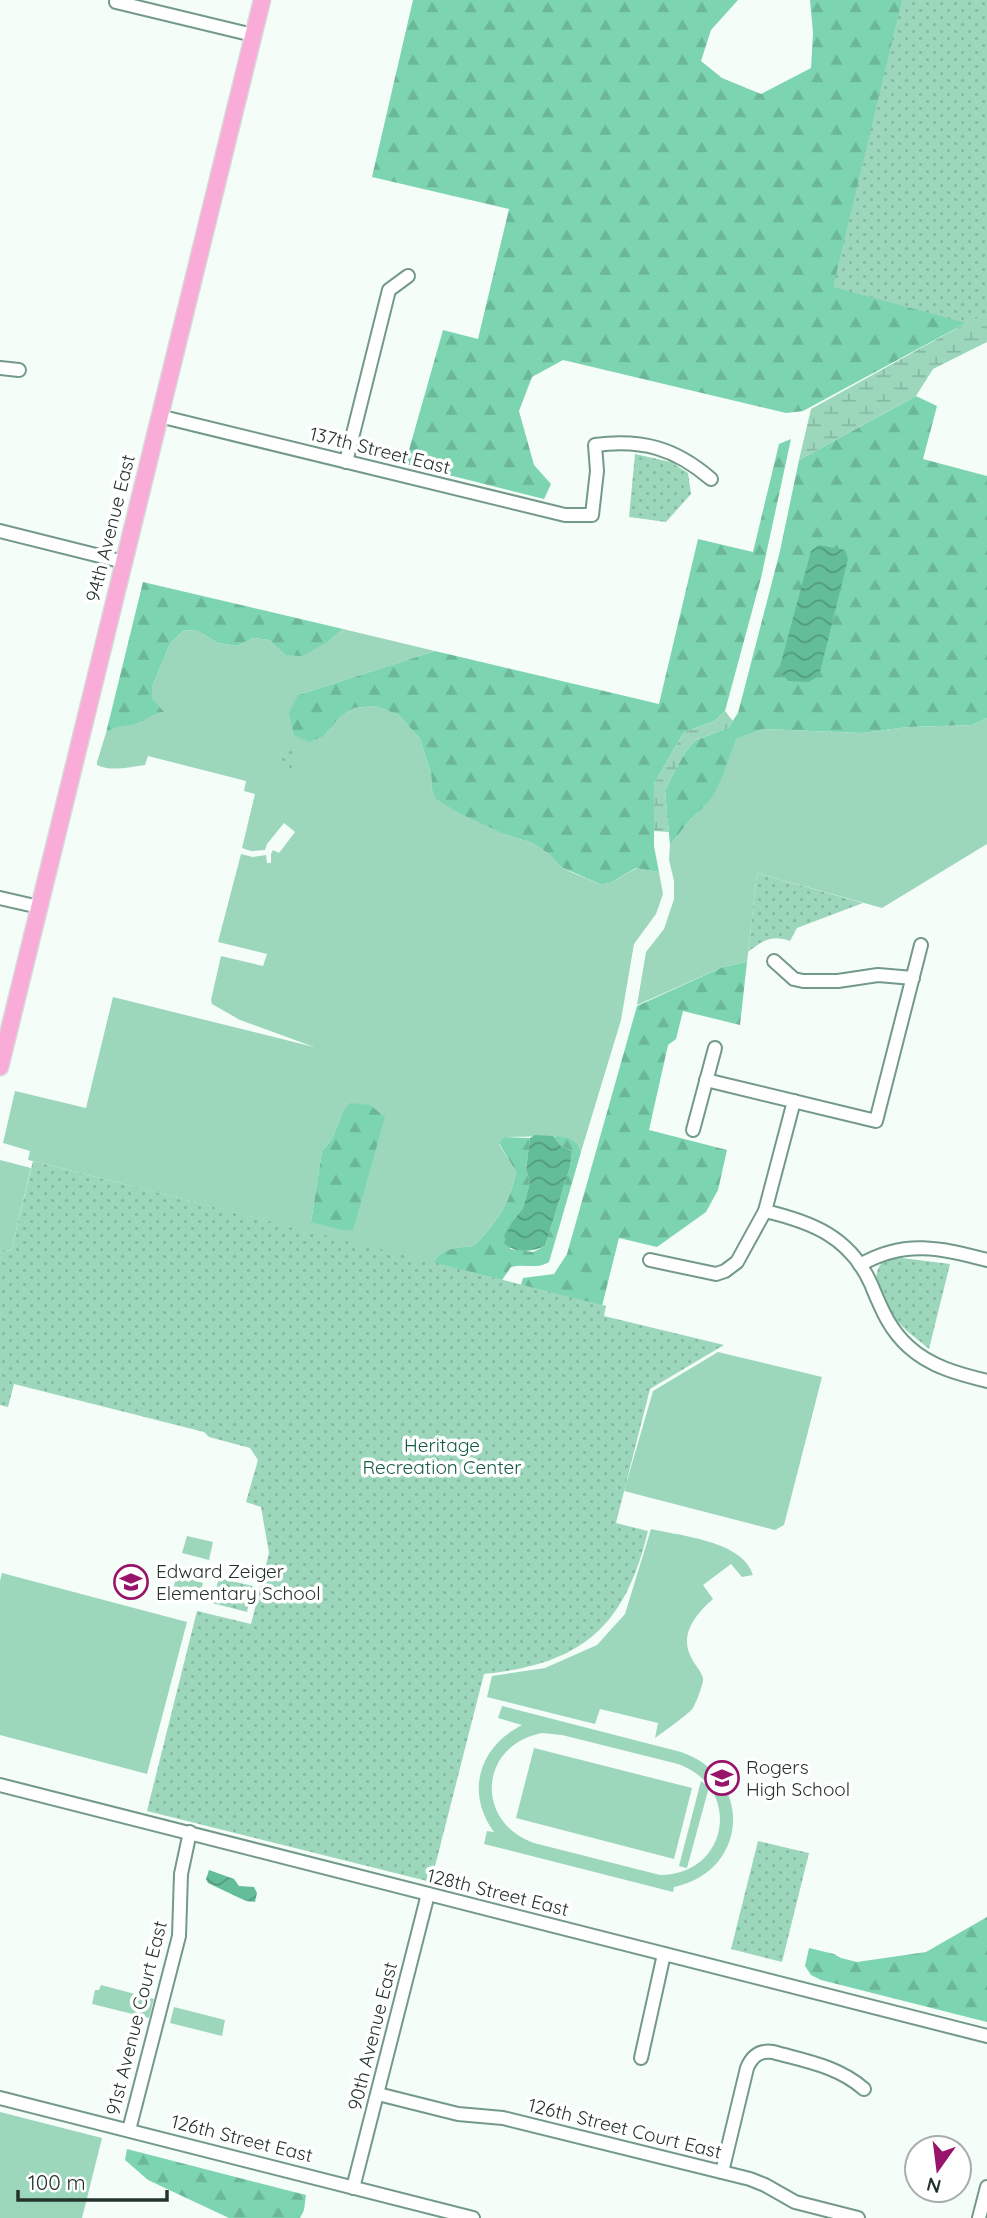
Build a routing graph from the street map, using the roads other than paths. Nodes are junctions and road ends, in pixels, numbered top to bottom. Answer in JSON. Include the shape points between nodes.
{"nodes":[{"id":1,"x":262,"y":0,"type":"edge"},
{"id":2,"x":116,"y":2,"type":"dead end"},
{"id":3,"x":253,"y":35,"type":"junction"},
{"id":4,"x":408,"y":276,"type":"dead end"},
{"id":5,"x":0,"y":368,"type":"edge"},
{"id":6,"x":19,"y":370,"type":"dead end"},
{"id":7,"x":159,"y":416,"type":"junction"},
{"id":8,"x":346,"y":462,"type":"junction"},
{"id":9,"x":711,"y":479,"type":"dead end"},
{"id":10,"x":0,"y":531,"type":"edge"},
{"id":11,"x":124,"y":562,"type":"junction"},
{"id":12,"x":0,"y":898,"type":"edge"},
{"id":13,"x":39,"y":907,"type":"junction"},
{"id":14,"x":921,"y":945,"type":"dead end"},
{"id":15,"x":774,"y":961,"type":"dead end"},
{"id":16,"x":913,"y":978,"type":"junction"},
{"id":17,"x":715,"y":1048,"type":"dead end"},
{"id":18,"x":0,"y":1067,"type":"edge"},
{"id":19,"x":706,"y":1080,"type":"junction"},
{"id":20,"x":794,"y":1101,"type":"junction"},
{"id":21,"x":693,"y":1130,"type":"dead end"},
{"id":22,"x":765,"y":1211,"type":"junction"},
{"id":23,"x":650,"y":1260,"type":"dead end"},
{"id":24,"x":987,"y":1260,"type":"edge"},
{"id":25,"x":860,"y":1265,"type":"junction"},
{"id":26,"x":987,"y":1381,"type":"edge"},
{"id":27,"x":0,"y":1785,"type":"edge"},
{"id":28,"x":190,"y":1832,"type":"junction"},
{"id":29,"x":428,"y":1894,"type":"junction"},
{"id":30,"x":664,"y":1954,"type":"junction"},
{"id":31,"x":987,"y":2036,"type":"edge"},
{"id":32,"x":641,"y":2058,"type":"dead end"},
{"id":33,"x":863,"y":2089,"type":"dead end"},
{"id":34,"x":378,"y":2094,"type":"junction"},
{"id":35,"x":0,"y":2098,"type":"edge"},
{"id":36,"x":129,"y":2130,"type":"junction"},
{"id":37,"x":722,"y":2172,"type":"junction"},
{"id":38,"x":987,"y":2187,"type":"edge"},
{"id":39,"x":353,"y":2188,"type":"junction"},
{"id":40,"x":473,"y":2218,"type":"edge"},
{"id":41,"x":858,"y":2218,"type":"edge"},
{"id":42,"x":979,"y":2218,"type":"edge"}],
"edges":[{"from":1,"to":3,"type":"main road","name":"94th Avenue East"},
{"from":2,"to":3,"type":"street"},
{"from":3,"to":7,"type":"main road","name":"94th Avenue East"},
{"from":4,"to":8,"type":"street","via":[[389,290]]},
{"from":5,"to":6,"type":"street"},
{"from":7,"to":8,"type":"street","name":"137th Street East"},
{"from":7,"to":11,"type":"main road","name":"94th Avenue East"},
{"from":8,"to":9,"type":"street","name":"137th Street East","via":[[565,515],[592,515],[595,445],[652,446],[682,458]]},
{"from":10,"to":11,"type":"street"},
{"from":11,"to":13,"type":"main road","name":"94th Avenue East"},
{"from":12,"to":13,"type":"street"},
{"from":13,"to":18,"type":"main road","name":"94th Avenue East"},
{"from":14,"to":16,"type":"street"},
{"from":15,"to":16,"type":"street","via":[[803,981],[878,975]]},
{"from":16,"to":20,"type":"street","via":[[876,1121]]},
{"from":17,"to":19,"type":"street"},
{"from":19,"to":20,"type":"street"},
{"from":19,"to":21,"type":"street"},
{"from":20,"to":22,"type":"street"},
{"from":22,"to":23,"type":"street","via":[[737,1262],[725,1271],[706,1273]]},
{"from":22,"to":25,"type":"street","via":[[821,1230]]},
{"from":24,"to":25,"type":"street","via":[[915,1247],[882,1254]]},
{"from":25,"to":26,"type":"street","via":[[887,1320],[910,1349],[943,1368]]},
{"from":27,"to":28,"type":"street","name":"128th Street East"},
{"from":28,"to":29,"type":"street","name":"128th Street East"},
{"from":28,"to":36,"type":"street","name":"91st Avenue Court East","via":[[181,1874],[180,1936]]},
{"from":29,"to":30,"type":"street","name":"128th Street East"},
{"from":29,"to":34,"type":"street","name":"90th Avenue East"},
{"from":30,"to":31,"type":"street","name":"128th Street East"},
{"from":30,"to":32,"type":"street"},
{"from":33,"to":37,"type":"street","via":[[828,2067],[773,2052],[757,2054],[747,2068]]},
{"from":34,"to":37,"type":"street","name":"126th Street Court East","via":[[458,2114],[496,2116]]},
{"from":34,"to":39,"type":"street","name":"90th Avenue East"},
{"from":35,"to":36,"type":"street","name":"126th Street East"},
{"from":36,"to":39,"type":"street","name":"126th Street East"},
{"from":37,"to":41,"type":"street","name":"126th Street Court East","via":[[765,2185],[804,2205]]},
{"from":38,"to":42,"type":"street"},
{"from":39,"to":40,"type":"street","name":"126th Street East"}]}
